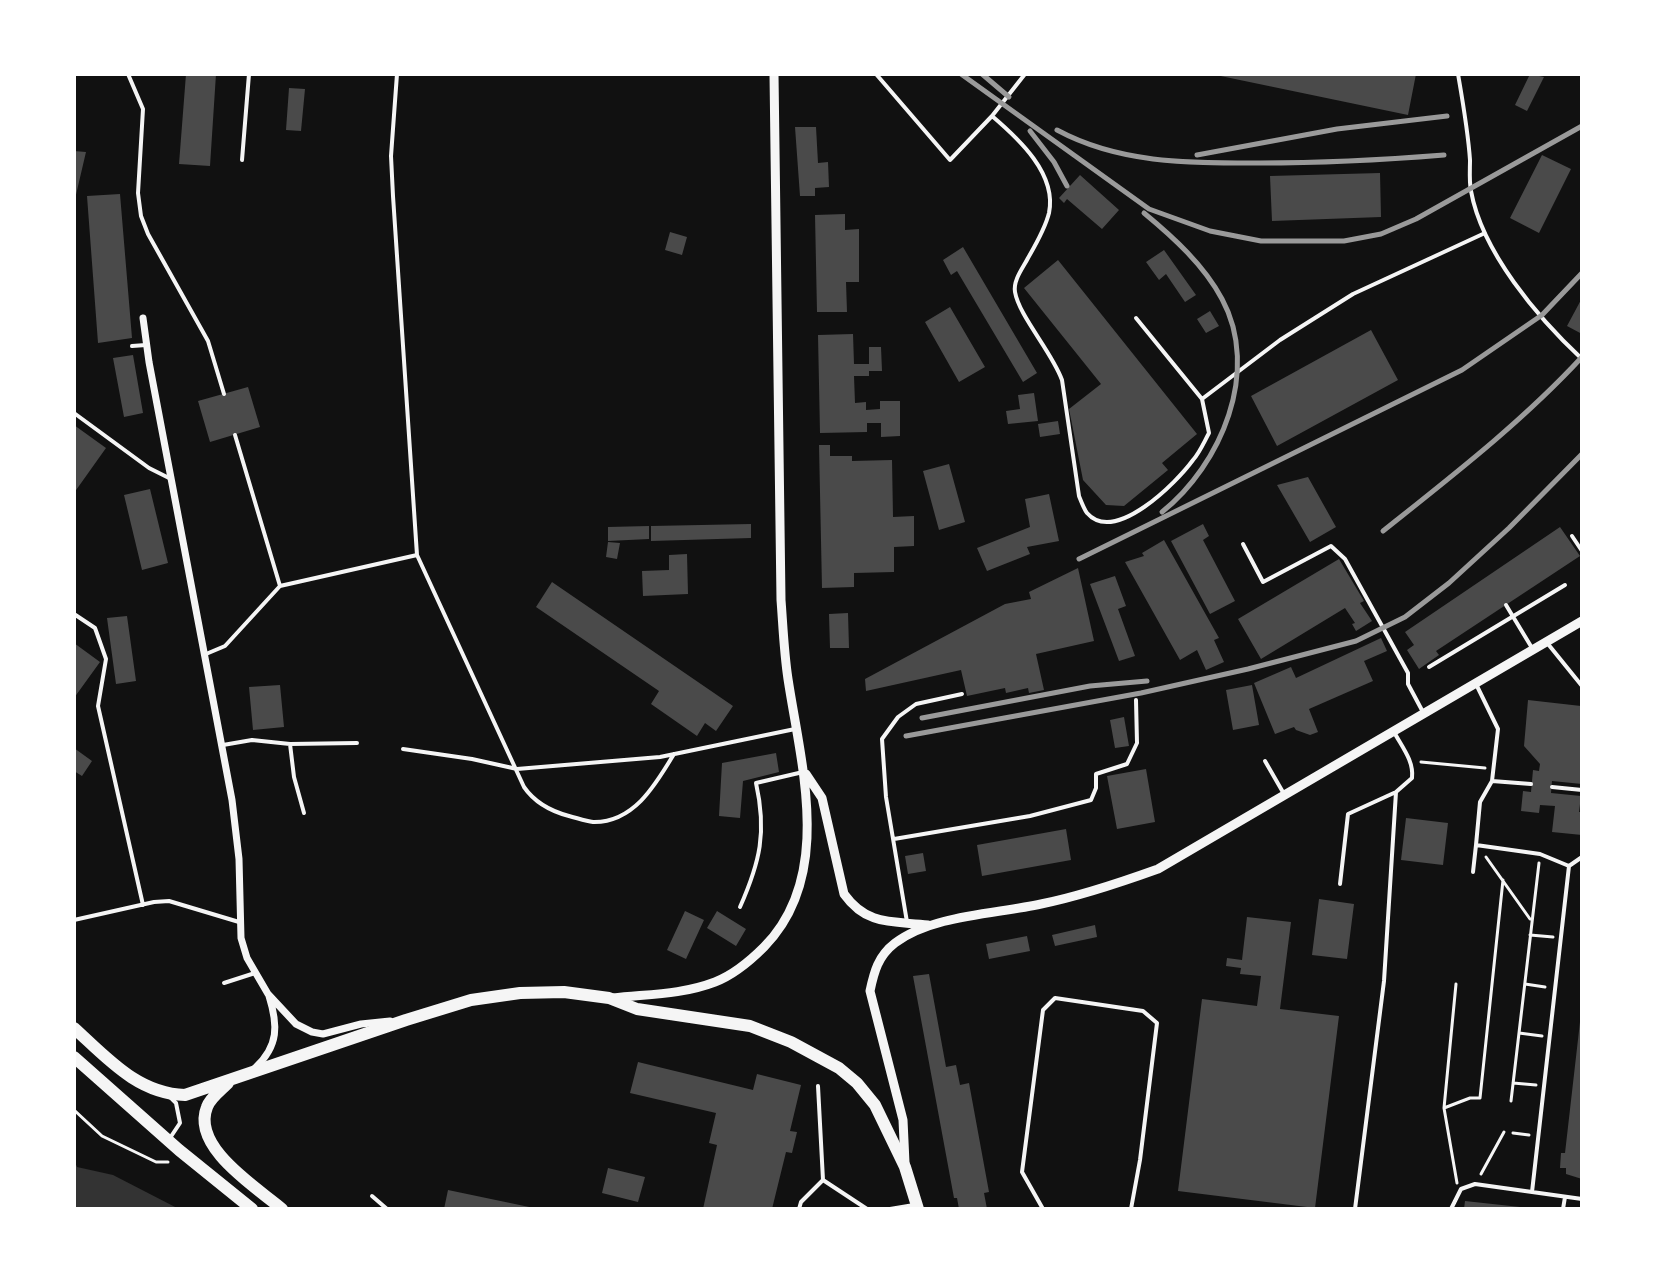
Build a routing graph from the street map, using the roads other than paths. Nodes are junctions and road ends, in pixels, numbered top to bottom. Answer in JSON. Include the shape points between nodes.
{"nodes":[{"id":1,"x":128,"y":74,"type":"edge"},
{"id":2,"x":249,"y":74,"type":"edge"},
{"id":3,"x":397,"y":74,"type":"edge"},
{"id":4,"x":774,"y":74,"type":"edge"},
{"id":5,"x":876,"y":74,"type":"edge"},
{"id":6,"x":1025,"y":74,"type":"edge"},
{"id":7,"x":1458,"y":74,"type":"edge"},
{"id":8,"x":992,"y":116,"type":"junction"},
{"id":9,"x":242,"y":160,"type":"dead end"},
{"id":10,"x":1485,"y":233,"type":"junction"},
{"id":11,"x":143,"y":318,"type":"dead end"},
{"id":12,"x":1136,"y":318,"type":"dead end"},
{"id":13,"x":147,"y":345,"type":"junction"},
{"id":14,"x":132,"y":346,"type":"dead end"},
{"id":15,"x":1582,"y":359,"type":"edge"},
{"id":16,"x":224,"y":394,"type":"dead end"},
{"id":17,"x":1202,"y":399,"type":"junction"},
{"id":18,"x":74,"y":413,"type":"edge"},
{"id":19,"x":235,"y":435,"type":"dead end"},
{"id":20,"x":172,"y":479,"type":"junction"},
{"id":21,"x":1572,"y":536,"type":"dead end"},
{"id":22,"x":1243,"y":544,"type":"dead end"},
{"id":23,"x":1582,"y":551,"type":"edge"},
{"id":24,"x":417,"y":555,"type":"junction"},
{"id":25,"x":1565,"y":585,"type":"dead end"},
{"id":26,"x":280,"y":586,"type":"junction"},
{"id":27,"x":1506,"y":605,"type":"dead end"},
{"id":28,"x":74,"y":614,"type":"edge"},
{"id":29,"x":1513,"y":616,"type":"junction"},
{"id":30,"x":1582,"y":621,"type":"edge"},
{"id":31,"x":1547,"y":642,"type":"junction"},
{"id":32,"x":1533,"y":650,"type":"junction"},
{"id":33,"x":206,"y":654,"type":"junction"},
{"id":34,"x":1429,"y":667,"type":"dead end"},
{"id":35,"x":1476,"y":684,"type":"junction"},
{"id":36,"x":1582,"y":686,"type":"edge"},
{"id":37,"x":962,"y":694,"type":"dead end"},
{"id":38,"x":1136,"y":700,"type":"dead end"},
{"id":39,"x":1424,"y":714,"type":"junction"},
{"id":40,"x":797,"y":729,"type":"junction"},
{"id":41,"x":1394,"y":732,"type":"junction"},
{"id":42,"x":357,"y":743,"type":"dead end"},
{"id":43,"x":290,"y":744,"type":"junction"},
{"id":44,"x":223,"y":745,"type":"junction"},
{"id":45,"x":403,"y":749,"type":"dead end"},
{"id":46,"x":674,"y":754,"type":"junction"},
{"id":47,"x":1265,"y":761,"type":"dead end"},
{"id":48,"x":517,"y":769,"type":"junction"},
{"id":49,"x":805,"y":771,"type":"junction"},
{"id":50,"x":1492,"y":781,"type":"junction"},
{"id":51,"x":1531,"y":784,"type":"dead end"},
{"id":52,"x":1552,"y":787,"type":"dead end"},
{"id":53,"x":1582,"y":790,"type":"edge"},
{"id":54,"x":1396,"y":792,"type":"junction"},
{"id":55,"x":1285,"y":796,"type":"junction"},
{"id":56,"x":304,"y":813,"type":"dead end"},
{"id":57,"x":894,"y":839,"type":"junction"},
{"id":58,"x":1476,"y":845,"type":"junction"},
{"id":59,"x":1582,"y":857,"type":"edge"},
{"id":60,"x":1569,"y":866,"type":"junction"},
{"id":61,"x":1473,"y":872,"type":"dead end"},
{"id":62,"x":1340,"y":884,"type":"dead end"},
{"id":63,"x":143,"y":905,"type":"junction"},
{"id":64,"x":740,"y":907,"type":"dead end"},
{"id":65,"x":74,"y":920,"type":"edge"},
{"id":66,"x":239,"y":922,"type":"junction"},
{"id":67,"x":907,"y":923,"type":"junction"},
{"id":68,"x":931,"y":925,"type":"junction"},
{"id":69,"x":255,"y":973,"type":"junction"},
{"id":70,"x":224,"y":983,"type":"dead end"},
{"id":71,"x":268,"y":994,"type":"junction"},
{"id":72,"x":609,"y":998,"type":"junction"},
{"id":73,"x":406,"y":1020,"type":"junction"},
{"id":74,"x":74,"y":1028,"type":"edge"},
{"id":75,"x":74,"y":1057,"type":"edge"},
{"id":76,"x":247,"y":1075,"type":"junction"},
{"id":77,"x":230,"y":1081,"type":"junction"},
{"id":78,"x":818,"y":1086,"type":"dead end"},
{"id":79,"x":166,"y":1093,"type":"junction"},
{"id":80,"x":169,"y":1140,"type":"junction"},
{"id":81,"x":905,"y":1167,"type":"junction"},
{"id":82,"x":823,"y":1180,"type":"junction"},
{"id":83,"x":1532,"y":1192,"type":"junction"},
{"id":84,"x":372,"y":1196,"type":"dead end"},
{"id":85,"x":1565,"y":1197,"type":"junction"},
{"id":86,"x":1582,"y":1199,"type":"edge"},
{"id":87,"x":918,"y":1207,"type":"edge"},
{"id":88,"x":252,"y":1209,"type":"edge"},
{"id":89,"x":282,"y":1209,"type":"edge"},
{"id":90,"x":387,"y":1209,"type":"edge"},
{"id":91,"x":799,"y":1209,"type":"edge"},
{"id":92,"x":867,"y":1209,"type":"edge"},
{"id":93,"x":890,"y":1209,"type":"edge"},
{"id":94,"x":1043,"y":1209,"type":"edge"},
{"id":95,"x":1131,"y":1209,"type":"edge"},
{"id":96,"x":1355,"y":1209,"type":"edge"},
{"id":97,"x":1451,"y":1209,"type":"edge"},
{"id":98,"x":1563,"y":1209,"type":"edge"}],
"edges":[{"from":1,"to":16,"type":"lane","via":[[143,109],[141,216],[208,341]]},
{"from":2,"to":9,"type":"lane"},
{"from":3,"to":24,"type":"lane","via":[[391,156]]},
{"from":4,"to":40,"type":"street","via":[[781,600]]},
{"from":5,"to":8,"type":"lane","via":[[950,160]]},
{"from":6,"to":8,"type":"lane"},
{"from":7,"to":10,"type":"lane","via":[[1470,189]]},
{"from":8,"to":17,"type":"lane","via":[[1040,168],[1049,187],[1049,212],[1015,290],[1062,380],[1079,496],[1087,513],[1101,522],[1119,522],[1174,483],[1209,433]]},
{"from":10,"to":15,"type":"lane","via":[[1511,278]]},
{"from":10,"to":17,"type":"lane","via":[[1353,294]]},
{"from":11,"to":13,"type":"street"},
{"from":12,"to":17,"type":"lane"},
{"from":13,"to":14,"type":"lane"},
{"from":13,"to":20,"type":"street"},
{"from":18,"to":20,"type":"lane"},
{"from":19,"to":26,"type":"lane"},
{"from":20,"to":33,"type":"street"},
{"from":21,"to":23,"type":"lane"},
{"from":22,"to":39,"type":"lane","via":[[1263,582],[1331,546],[1345,559],[1408,673]]},
{"from":24,"to":26,"type":"lane"},
{"from":24,"to":48,"type":"lane"},
{"from":25,"to":29,"type":"lane"},
{"from":26,"to":33,"type":"lane","via":[[225,646]]},
{"from":27,"to":29,"type":"lane"},
{"from":28,"to":63,"type":"lane","via":[[95,628],[106,659],[98,706]]},
{"from":29,"to":32,"type":"lane"},
{"from":29,"to":34,"type":"lane"},
{"from":30,"to":31,"type":"street"},
{"from":31,"to":32,"type":"street"},
{"from":31,"to":36,"type":"lane"},
{"from":32,"to":35,"type":"street"},
{"from":33,"to":44,"type":"street"},
{"from":35,"to":39,"type":"street"},
{"from":35,"to":50,"type":"lane","via":[[1498,729]]},
{"from":37,"to":57,"type":"lane","via":[[916,704],[882,739]]},
{"from":38,"to":57,"type":"lane","via":[[1137,743],[1127,764],[1096,774],[1091,800]]},
{"from":39,"to":41,"type":"street"},
{"from":40,"to":46,"type":"lane"},
{"from":40,"to":49,"type":"street"},
{"from":41,"to":54,"type":"lane","via":[[1414,768],[1412,778]]},
{"from":41,"to":55,"type":"street"},
{"from":42,"to":43,"type":"lane"},
{"from":43,"to":44,"type":"lane","via":[[252,740]]},
{"from":43,"to":56,"type":"lane"},
{"from":44,"to":66,"type":"street","via":[[239,859]]},
{"from":45,"to":48,"type":"lane"},
{"from":46,"to":48,"type":"lane"},
{"from":46,"to":48,"type":"lane","via":[[655,786],[625,815],[594,822],[557,813],[533,800]]},
{"from":47,"to":55,"type":"lane"},
{"from":49,"to":64,"type":"lane","via":[[756,783],[762,808],[761,851]]},
{"from":49,"to":67,"type":"street","via":[[822,798],[844,894],[864,915]]},
{"from":49,"to":72,"type":"street","via":[[805,863],[789,911],[771,939],[719,981],[669,994]]},
{"from":50,"to":51,"type":"lane"},
{"from":50,"to":58,"type":"lane","via":[[1480,802]]},
{"from":52,"to":53,"type":"lane"},
{"from":54,"to":62,"type":"lane","via":[[1348,814]]},
{"from":54,"to":96,"type":"lane","via":[[1384,981]]},
{"from":55,"to":68,"type":"street","via":[[1158,869],[1091,892]]},
{"from":57,"to":67,"type":"lane"},
{"from":58,"to":60,"type":"lane","via":[[1540,854]]},
{"from":58,"to":61,"type":"lane"},
{"from":59,"to":60,"type":"lane"},
{"from":60,"to":83,"type":"lane"},
{"from":63,"to":65,"type":"lane"},
{"from":63,"to":66,"type":"lane","via":[[181,903]]},
{"from":66,"to":69,"type":"street"},
{"from":67,"to":68,"type":"street"},
{"from":68,"to":81,"type":"street","via":[[882,955],[870,991],[903,1120]]},
{"from":69,"to":70,"type":"lane"},
{"from":69,"to":71,"type":"street"},
{"from":71,"to":73,"type":"street","via":[[296,1024],[312,1032]]},
{"from":71,"to":76,"type":"street","via":[[277,1031],[274,1043]]},
{"from":72,"to":73,"type":"main road","via":[[520,993],[471,1000]]},
{"from":72,"to":81,"type":"main road","via":[[637,1009],[750,1026],[818,1056],[839,1068],[875,1105]]},
{"from":73,"to":76,"type":"main road"},
{"from":74,"to":79,"type":"main road","via":[[135,1081]]},
{"from":75,"to":80,"type":"main road"},
{"from":76,"to":77,"type":"main road"},
{"from":77,"to":79,"type":"main road","via":[[185,1095]]},
{"from":77,"to":89,"type":"main road","via":[[207,1107],[209,1141]]},
{"from":78,"to":82,"type":"lane"},
{"from":79,"to":80,"type":"lane","via":[[176,1103],[180,1123]]},
{"from":80,"to":88,"type":"main road"},
{"from":81,"to":87,"type":"main road"},
{"from":82,"to":91,"type":"lane"},
{"from":82,"to":92,"type":"lane"},
{"from":83,"to":85,"type":"lane"},
{"from":83,"to":97,"type":"lane","via":[[1475,1184],[1461,1189]]},
{"from":84,"to":90,"type":"lane"},
{"from":85,"to":86,"type":"lane"},
{"from":85,"to":98,"type":"lane"},
{"from":87,"to":93,"type":"lane"},
{"from":94,"to":95,"type":"lane","via":[[1022,1172],[1043,1010],[1055,998],[1143,1011],[1157,1023]]}]}
